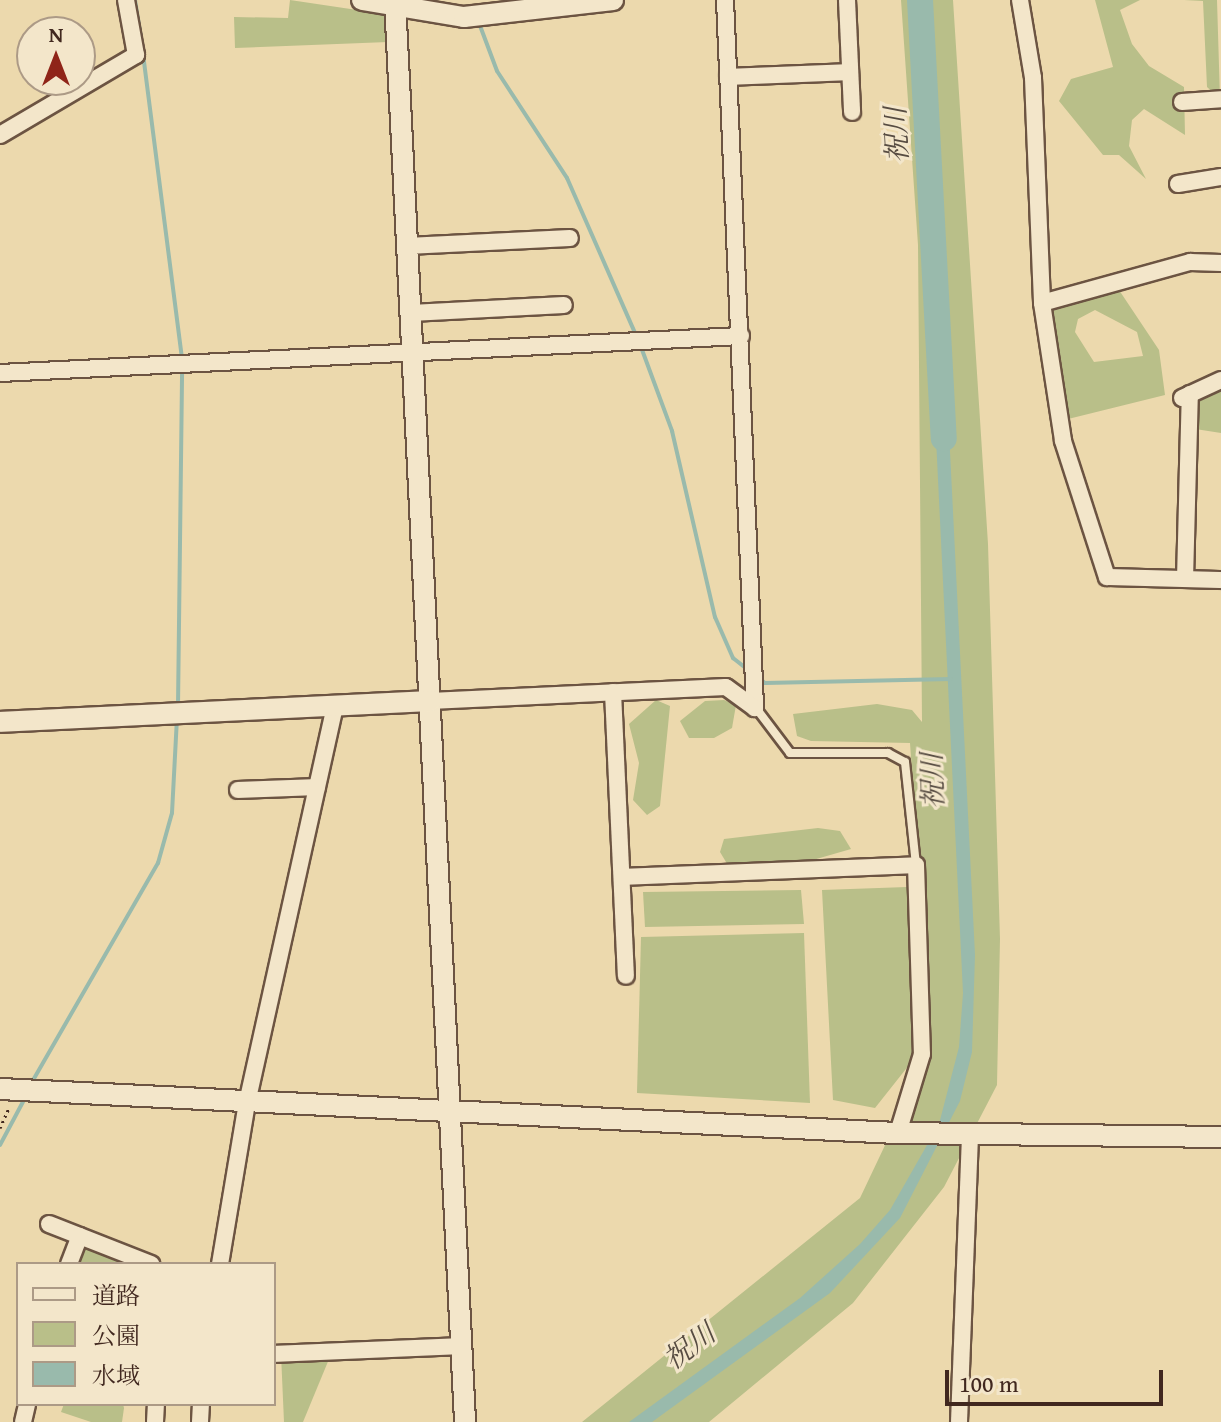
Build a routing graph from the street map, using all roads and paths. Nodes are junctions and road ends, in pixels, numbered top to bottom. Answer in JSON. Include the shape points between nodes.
{"nodes":[{"id":1,"x":126,"y":0,"type":"edge"},
{"id":2,"x":362,"y":0,"type":"edge"},
{"id":3,"x":613,"y":0,"type":"edge"},
{"id":4,"x":725,"y":0,"type":"edge"},
{"id":5,"x":847,"y":0,"type":"edge"},
{"id":6,"x":1020,"y":0,"type":"edge"},
{"id":7,"x":395,"y":4,"type":"edge"},
{"id":8,"x":850,"y":72,"type":"junction"},
{"id":9,"x":728,"y":77,"type":"junction"},
{"id":10,"x":1221,"y":99,"type":"edge"},
{"id":11,"x":1182,"y":102,"type":"dead end"},
{"id":12,"x":852,"y":112,"type":"dead end"},
{"id":13,"x":0,"y":135,"type":"edge"},
{"id":14,"x":1221,"y":177,"type":"edge"},
{"id":15,"x":1178,"y":184,"type":"dead end"},
{"id":16,"x":570,"y":238,"type":"dead end"},
{"id":17,"x":407,"y":246,"type":"junction"},
{"id":18,"x":1220,"y":267,"type":"edge"},
{"id":19,"x":1042,"y":303,"type":"junction"},
{"id":20,"x":564,"y":305,"type":"dead end"},
{"id":21,"x":411,"y":313,"type":"junction"},
{"id":22,"x":741,"y":336,"type":"junction"},
{"id":23,"x":412,"y":350,"type":"junction"},
{"id":24,"x":0,"y":373,"type":"edge"},
{"id":25,"x":1221,"y":380,"type":"edge"},
{"id":26,"x":1185,"y":579,"type":"junction"},
{"id":27,"x":1221,"y":580,"type":"edge"},
{"id":28,"x":613,"y":692,"type":"junction"},
{"id":29,"x":430,"y":701,"type":"junction"},
{"id":30,"x":335,"y":706,"type":"junction"},
{"id":31,"x":755,"y":708,"type":"junction"},
{"id":32,"x":0,"y":722,"type":"edge"},
{"id":33,"x":317,"y":787,"type":"junction"},
{"id":34,"x":238,"y":790,"type":"dead end"},
{"id":35,"x":916,"y":865,"type":"junction"},
{"id":36,"x":622,"y":877,"type":"junction"},
{"id":37,"x":626,"y":976,"type":"dead end"},
{"id":38,"x":8,"y":1089,"type":"edge"},
{"id":39,"x":247,"y":1103,"type":"junction"},
{"id":40,"x":450,"y":1113,"type":"junction"},
{"id":41,"x":0,"y":1128,"type":"edge"},
{"id":42,"x":906,"y":1134,"type":"junction"},
{"id":43,"x":970,"y":1136,"type":"junction"},
{"id":44,"x":1221,"y":1137,"type":"edge"},
{"id":45,"x":49,"y":1224,"type":"dead end"},
{"id":46,"x":80,"y":1236,"type":"junction"},
{"id":47,"x":70,"y":1262,"type":"edge"},
{"id":48,"x":146,"y":1262,"type":"edge"},
{"id":49,"x":220,"y":1262,"type":"edge"},
{"id":50,"x":461,"y":1346,"type":"junction"},
{"id":51,"x":276,"y":1354,"type":"edge"},
{"id":52,"x":465,"y":1422,"type":"edge"},
{"id":53,"x":959,"y":1422,"type":"edge"}],
"edges":[{"from":1,"to":13,"type":"street","via":[[136,55]]},
{"from":2,"to":7,"type":"street"},
{"from":3,"to":7,"type":"street","via":[[464,17]]},
{"from":4,"to":9,"type":"street"},
{"from":5,"to":8,"type":"street"},
{"from":6,"to":19,"type":"street","via":[[1033,78]]},
{"from":7,"to":17,"type":"street"},
{"from":8,"to":9,"type":"street"},
{"from":8,"to":12,"type":"street"},
{"from":9,"to":22,"type":"street"},
{"from":10,"to":11,"type":"street"},
{"from":14,"to":15,"type":"street"},
{"from":16,"to":17,"type":"street"},
{"from":17,"to":21,"type":"street"},
{"from":18,"to":19,"type":"street","via":[[1190,262]]},
{"from":19,"to":26,"type":"street","via":[[1063,441],[1107,577]]},
{"from":20,"to":21,"type":"street"},
{"from":21,"to":23,"type":"street"},
{"from":22,"to":23,"type":"street"},
{"from":22,"to":31,"type":"street"},
{"from":23,"to":24,"type":"street"},
{"from":23,"to":29,"type":"street"},
{"from":25,"to":26,"type":"street","via":[[1186,396]]},
{"from":26,"to":27,"type":"street"},
{"from":28,"to":29,"type":"street"},
{"from":28,"to":31,"type":"street","via":[[726,687]]},
{"from":28,"to":36,"type":"street"},
{"from":29,"to":30,"type":"street"},
{"from":29,"to":40,"type":"street"},
{"from":30,"to":32,"type":"street"},
{"from":30,"to":33,"type":"street"},
{"from":31,"to":35,"type":"lane","via":[[790,753],[888,753],[905,762]]},
{"from":33,"to":34,"type":"street"},
{"from":33,"to":39,"type":"street"},
{"from":35,"to":36,"type":"street"},
{"from":35,"to":42,"type":"street","via":[[922,1054]]},
{"from":36,"to":37,"type":"street"},
{"from":38,"to":39,"type":"street"},
{"from":38,"to":41,"type":"path"},
{"from":39,"to":40,"type":"street"},
{"from":39,"to":49,"type":"street"},
{"from":40,"to":42,"type":"street"},
{"from":40,"to":50,"type":"street"},
{"from":42,"to":43,"type":"street"},
{"from":43,"to":44,"type":"street"},
{"from":43,"to":53,"type":"street"},
{"from":45,"to":46,"type":"street"},
{"from":46,"to":47,"type":"street"},
{"from":46,"to":48,"type":"street"},
{"from":50,"to":51,"type":"street"},
{"from":50,"to":52,"type":"street"}]}
